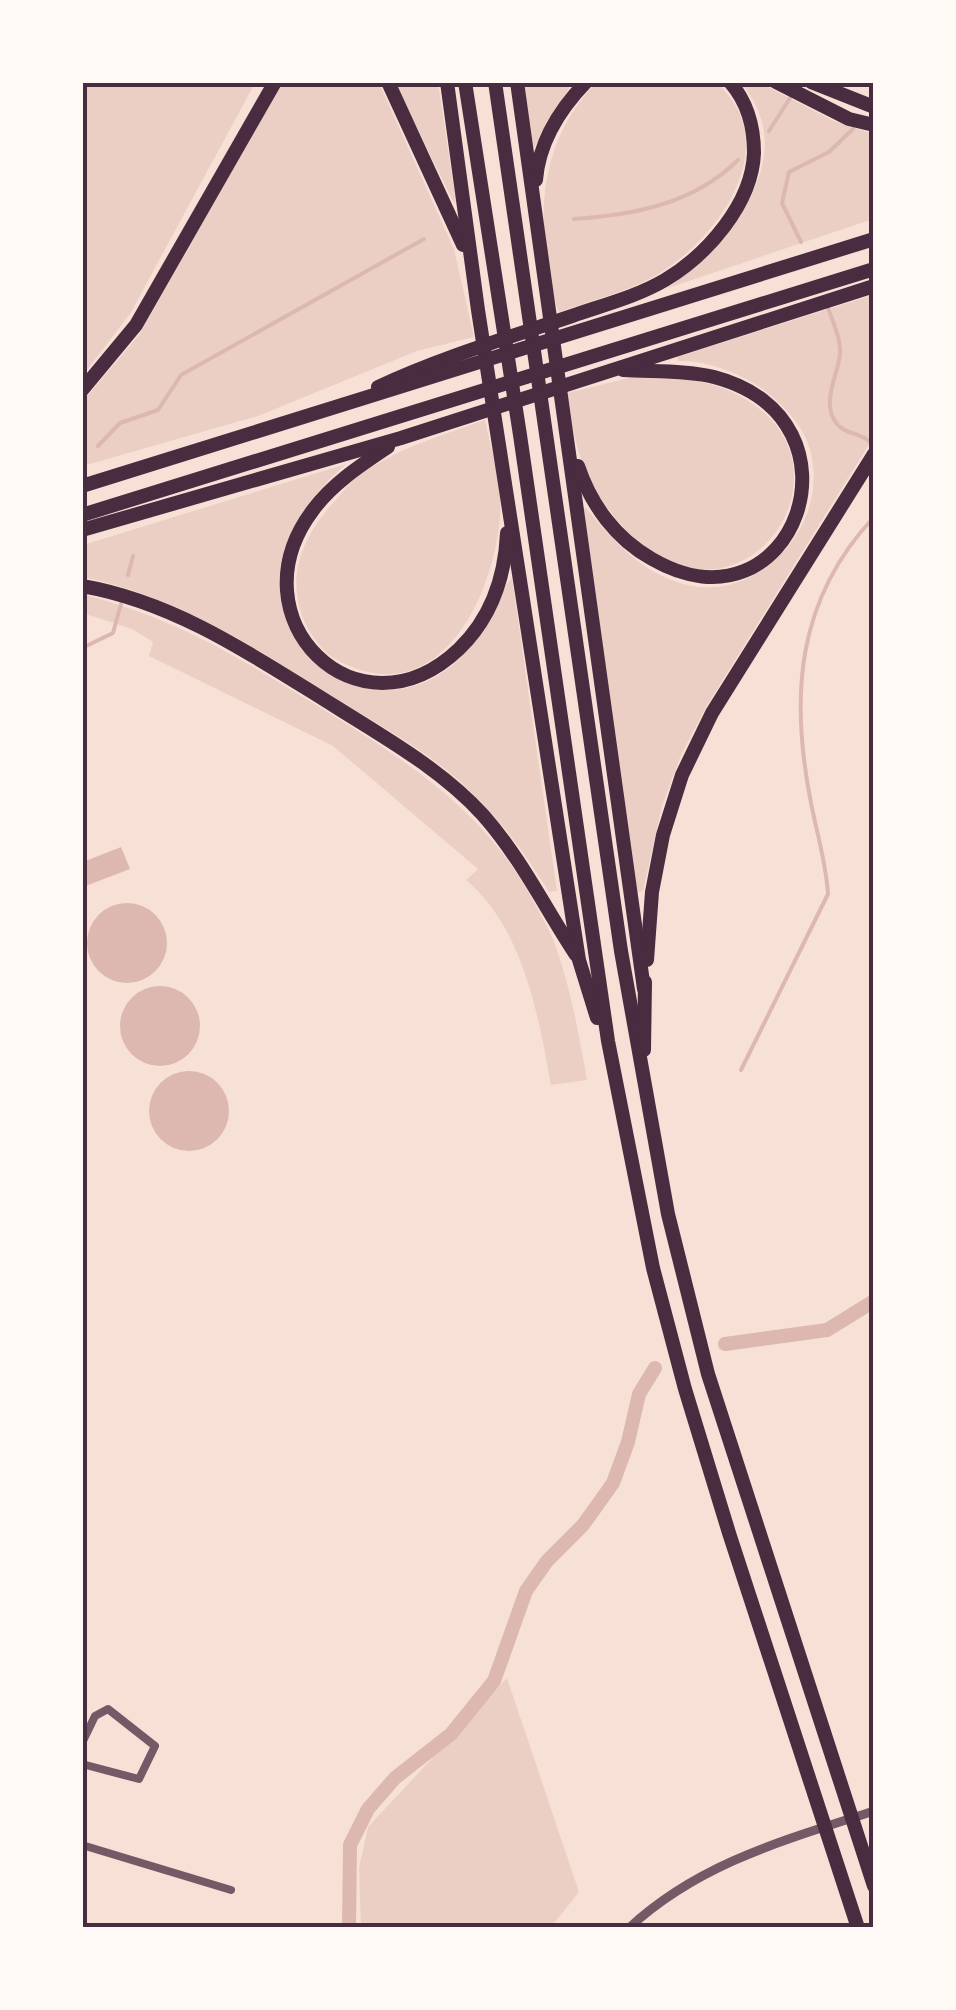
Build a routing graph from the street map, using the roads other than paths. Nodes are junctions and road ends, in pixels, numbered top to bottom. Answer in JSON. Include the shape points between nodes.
{"nodes":[{"id":1,"x":275,"y":82,"type":"edge"},
{"id":2,"x":388,"y":82,"type":"edge"},
{"id":3,"x":446,"y":82,"type":"edge"},
{"id":4,"x":465,"y":82,"type":"edge"},
{"id":5,"x":495,"y":82,"type":"edge"},
{"id":6,"x":517,"y":82,"type":"edge"},
{"id":7,"x":586,"y":82,"type":"edge"},
{"id":8,"x":730,"y":82,"type":"edge"},
{"id":9,"x":776,"y":82,"type":"edge"},
{"id":10,"x":811,"y":82,"type":"edge"},
{"id":11,"x":874,"y":107,"type":"edge"},
{"id":12,"x":874,"y":126,"type":"edge"},
{"id":13,"x":534,"y":206,"type":"junction"},
{"id":14,"x":874,"y":239,"type":"edge"},
{"id":15,"x":471,"y":262,"type":"junction"},
{"id":16,"x":874,"y":270,"type":"edge"},
{"id":17,"x":874,"y":286,"type":"edge"},
{"id":18,"x":612,"y":370,"type":"junction"},
{"id":19,"x":82,"y":390,"type":"edge"},
{"id":20,"x":328,"y":410,"type":"junction"},
{"id":21,"x":401,"y":438,"type":"junction"},
{"id":22,"x":569,"y":440,"type":"junction"},
{"id":23,"x":874,"y":454,"type":"edge"},
{"id":24,"x":82,"y":486,"type":"edge"},
{"id":25,"x":509,"y":504,"type":"junction"},
{"id":26,"x":82,"y":514,"type":"edge"},
{"id":27,"x":82,"y":530,"type":"edge"},
{"id":28,"x":82,"y":586,"type":"edge"},
{"id":29,"x":580,"y":960,"type":"junction"},
{"id":30,"x":644,"y":989,"type":"junction"},
{"id":31,"x":615,"y":1076,"type":"junction"},
{"id":32,"x":644,"y":1091,"type":"junction"},
{"id":33,"x":82,"y":1743,"type":"edge"},
{"id":34,"x":82,"y":1764,"type":"edge"},
{"id":35,"x":874,"y":1811,"type":"edge"},
{"id":36,"x":82,"y":1845,"type":"edge"},
{"id":37,"x":874,"y":1886,"type":"edge"},
{"id":38,"x":230,"y":1890,"type":"dead end"},
{"id":39,"x":629,"y":1928,"type":"edge"},
{"id":40,"x":858,"y":1928,"type":"edge"}],
"edges":[{"from":1,"to":19,"type":"highway","via":[[144,311]]},
{"from":2,"to":15,"type":"highway"},
{"from":3,"to":15,"type":"highway"},
{"from":4,"to":31,"type":"highway"},
{"from":5,"to":32,"type":"highway"},
{"from":6,"to":13,"type":"highway"},
{"from":7,"to":13,"type":"highway","via":[[543,146]]},
{"from":8,"to":20,"type":"highway","via":[[750,117],[754,165],[731,215],[684,268],[632,296],[413,371]]},
{"from":9,"to":12,"type":"highway"},
{"from":10,"to":11,"type":"highway"},
{"from":13,"to":22,"type":"highway"},
{"from":14,"to":20,"type":"highway"},
{"from":15,"to":25,"type":"highway"},
{"from":16,"to":26,"type":"highway"},
{"from":17,"to":18,"type":"highway"},
{"from":18,"to":21,"type":"highway"},
{"from":18,"to":22,"type":"highway","via":[[714,378],[752,394],[780,418],[800,450],[804,480],[802,505],[787,537],[753,567],[725,576],[696,577],[662,565],[623,539],[602,514]]},
{"from":20,"to":24,"type":"highway"},
{"from":21,"to":25,"type":"highway","via":[[335,486],[312,511],[290,556],[291,618],[308,647],[332,668],[359,680],[398,682],[449,658],[478,627],[499,586]]},
{"from":21,"to":27,"type":"highway"},
{"from":22,"to":30,"type":"highway"},
{"from":23,"to":30,"type":"highway","via":[[712,713],[682,775],[652,892]]},
{"from":25,"to":29,"type":"highway"},
{"from":28,"to":29,"type":"highway","via":[[134,599],[218,636],[447,782],[510,848]]},
{"from":29,"to":31,"type":"highway"},
{"from":30,"to":32,"type":"highway"},
{"from":31,"to":40,"type":"highway","via":[[684,1390]]},
{"from":32,"to":37,"type":"highway","via":[[708,1374]]},
{"from":33,"to":34,"type":"street","via":[[95,1716],[108,1709],[155,1746],[139,1779]]},
{"from":35,"to":39,"type":"street","via":[[708,1870]]},
{"from":36,"to":38,"type":"street"}]}
